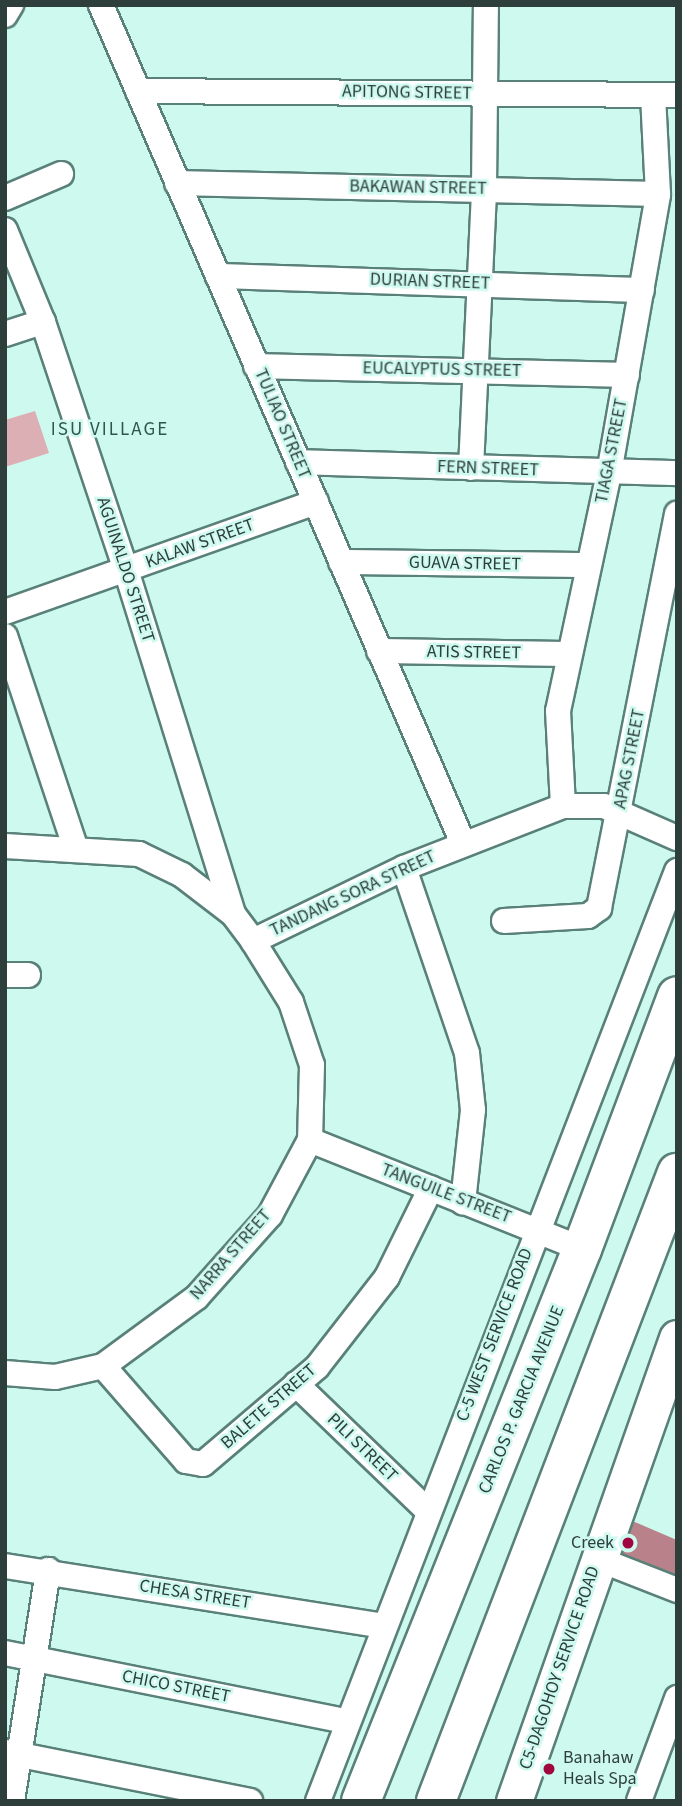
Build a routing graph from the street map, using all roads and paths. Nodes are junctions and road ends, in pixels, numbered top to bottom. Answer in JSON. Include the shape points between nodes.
{"nodes":[{"id":1,"x":11,"y":5,"type":"edge"},
{"id":2,"x":101,"y":5,"type":"edge"},
{"id":3,"x":486,"y":5,"type":"edge"},
{"id":4,"x":5,"y":15,"type":"edge"},
{"id":5,"x":138,"y":91,"type":"junction"},
{"id":6,"x":486,"y":94,"type":"junction"},
{"id":7,"x":665,"y":95,"type":"edge"},
{"id":8,"x":61,"y":174,"type":"dead end"},
{"id":9,"x":177,"y":183,"type":"junction"},
{"id":10,"x":484,"y":189,"type":"junction"},
{"id":11,"x":658,"y":194,"type":"junction"},
{"id":12,"x":5,"y":198,"type":"edge"},
{"id":13,"x":5,"y":230,"type":"edge"},
{"id":14,"x":218,"y":276,"type":"junction"},
{"id":15,"x":481,"y":284,"type":"junction"},
{"id":16,"x":642,"y":290,"type":"junction"},
{"id":17,"x":43,"y":322,"type":"junction"},
{"id":18,"x":5,"y":334,"type":"edge"},
{"id":19,"x":256,"y":366,"type":"junction"},
{"id":20,"x":478,"y":371,"type":"junction"},
{"id":21,"x":627,"y":375,"type":"junction"},
{"id":22,"x":298,"y":462,"type":"junction"},
{"id":23,"x":471,"y":468,"type":"junction"},
{"id":24,"x":609,"y":473,"type":"junction"},
{"id":25,"x":677,"y":473,"type":"edge"},
{"id":26,"x":316,"y":502,"type":"junction"},
{"id":27,"x":677,"y":514,"type":"edge"},
{"id":28,"x":341,"y":562,"type":"junction"},
{"id":29,"x":588,"y":565,"type":"junction"},
{"id":30,"x":126,"y":570,"type":"junction"},
{"id":31,"x":668,"y":599,"type":"edge"},
{"id":32,"x":5,"y":612,"type":"edge"},
{"id":33,"x":5,"y":636,"type":"edge"},
{"id":34,"x":379,"y":651,"type":"junction"},
{"id":35,"x":568,"y":654,"type":"junction"},
{"id":36,"x":563,"y":806,"type":"junction"},
{"id":37,"x":621,"y":810,"type":"junction"},
{"id":38,"x":677,"y":838,"type":"edge"},
{"id":39,"x":463,"y":844,"type":"junction"},
{"id":40,"x":5,"y":846,"type":"edge"},
{"id":41,"x":75,"y":847,"type":"junction"},
{"id":42,"x":404,"y":868,"type":"junction"},
{"id":43,"x":677,"y":871,"type":"edge"},
{"id":44,"x":233,"y":914,"type":"junction"},
{"id":45,"x":504,"y":921,"type":"dead end"},
{"id":46,"x":253,"y":941,"type":"junction"},
{"id":47,"x":677,"y":996,"type":"edge"},
{"id":48,"x":310,"y":1140,"type":"junction"},
{"id":49,"x":677,"y":1172,"type":"edge"},
{"id":50,"x":431,"y":1188,"type":"junction"},
{"id":51,"x":463,"y":1202,"type":"junction"},
{"id":52,"x":535,"y":1229,"type":"junction"},
{"id":53,"x":582,"y":1249,"type":"junction"},
{"id":54,"x":677,"y":1338,"type":"edge"},
{"id":55,"x":103,"y":1366,"type":"junction"},
{"id":56,"x":5,"y":1373,"type":"edge"},
{"id":57,"x":296,"y":1384,"type":"junction"},
{"id":58,"x":428,"y":1511,"type":"junction"},
{"id":59,"x":598,"y":1559,"type":"junction"},
{"id":60,"x":5,"y":1566,"type":"edge"},
{"id":61,"x":48,"y":1570,"type":"junction"},
{"id":62,"x":677,"y":1590,"type":"edge"},
{"id":63,"x":383,"y":1626,"type":"junction"},
{"id":64,"x":5,"y":1653,"type":"edge"},
{"id":65,"x":34,"y":1658,"type":"junction"},
{"id":66,"x":677,"y":1698,"type":"edge"},
{"id":67,"x":346,"y":1721,"type":"junction"},
{"id":68,"x":12,"y":1753,"type":"edge"},
{"id":69,"x":12,"y":1801,"type":"edge"},
{"id":70,"x":250,"y":1801,"type":"edge"},
{"id":71,"x":318,"y":1801,"type":"edge"},
{"id":72,"x":361,"y":1801,"type":"edge"},
{"id":73,"x":436,"y":1801,"type":"edge"},
{"id":74,"x":514,"y":1801,"type":"edge"},
{"id":75,"x":639,"y":1801,"type":"edge"}],
"edges":[{"from":1,"to":4,"type":"street"},
{"from":2,"to":5,"type":"street","name":"TULIAO STREET"},
{"from":3,"to":6,"type":"street"},
{"from":5,"to":6,"type":"street","name":"APITONG STREET"},
{"from":5,"to":9,"type":"street","name":"TULIAO STREET"},
{"from":6,"to":7,"type":"street","name":"APITONG STREET"},
{"from":6,"to":10,"type":"street"},
{"from":7,"to":11,"type":"street","name":"TIAGA STREET"},
{"from":8,"to":12,"type":"street"},
{"from":9,"to":10,"type":"street","name":"BAKAWAN STREET"},
{"from":9,"to":14,"type":"street","name":"TULIAO STREET"},
{"from":10,"to":11,"type":"street","name":"BAKAWAN STREET"},
{"from":10,"to":15,"type":"street"},
{"from":11,"to":16,"type":"street","name":"TIAGA STREET"},
{"from":13,"to":17,"type":"street","name":"AGUINALDO STREET"},
{"from":14,"to":15,"type":"street","name":"DURIAN STREET"},
{"from":14,"to":19,"type":"street","name":"TULIAO STREET"},
{"from":15,"to":16,"type":"street","name":"DURIAN STREET"},
{"from":15,"to":20,"type":"street"},
{"from":16,"to":21,"type":"street","name":"TIAGA STREET"},
{"from":17,"to":18,"type":"street"},
{"from":17,"to":30,"type":"street","name":"AGUINALDO STREET"},
{"from":19,"to":20,"type":"street","name":"EUCALYPTUS STREET"},
{"from":19,"to":22,"type":"street","name":"TULIAO STREET"},
{"from":20,"to":21,"type":"street","name":"EUCALYPTUS STREET"},
{"from":20,"to":23,"type":"street"},
{"from":21,"to":24,"type":"street","name":"TIAGA STREET"},
{"from":22,"to":23,"type":"street","name":"FERN STREET"},
{"from":22,"to":26,"type":"street","name":"TULIAO STREET"},
{"from":23,"to":24,"type":"street","name":"FERN STREET"},
{"from":24,"to":25,"type":"street","name":"FERN STREET"},
{"from":24,"to":29,"type":"street","name":"TIAGA STREET"},
{"from":26,"to":28,"type":"street","name":"TULIAO STREET"},
{"from":26,"to":30,"type":"street","name":"KALAW STREET"},
{"from":27,"to":31,"type":"street","name":"APAG STREET"},
{"from":28,"to":29,"type":"street","name":"GUAVA STREET"},
{"from":28,"to":34,"type":"street","name":"TULIAO STREET"},
{"from":29,"to":35,"type":"street","name":"TIAGA STREET"},
{"from":30,"to":32,"type":"street","name":"KALAW STREET"},
{"from":30,"to":44,"type":"street","name":"AGUINALDO STREET"},
{"from":31,"to":37,"type":"street","name":"APAG STREET"},
{"from":33,"to":41,"type":"street"},
{"from":34,"to":35,"type":"street","name":"ATIS STREET"},
{"from":34,"to":39,"type":"street","name":"TULIAO STREET"},
{"from":35,"to":36,"type":"street","name":"TIAGA STREET","via":[[558,711]]},
{"from":36,"to":37,"type":"street","name":"TANDANG SORA STREET","via":[[586,804]]},
{"from":36,"to":39,"type":"street","name":"TANDANG SORA STREET"},
{"from":37,"to":38,"type":"street","name":"TANDANG SORA STREET"},
{"from":37,"to":45,"type":"street","name":"APAG STREET","via":[[599,908],[588,916]]},
{"from":39,"to":42,"type":"street","name":"TANDANG SORA STREET"},
{"from":40,"to":41,"type":"street","name":"TANDANG SORA STREET"},
{"from":41,"to":44,"type":"street","name":"TANDANG SORA STREET","via":[[139,854],[161,863]]},
{"from":42,"to":46,"type":"street","name":"TANDANG SORA STREET"},
{"from":42,"to":51,"type":"street","via":[[467,1053],[473,1110]]},
{"from":43,"to":52,"type":"street","name":"C-5 WEST SERVICE ROAD"},
{"from":44,"to":46,"type":"street","name":"TANDANG SORA STREET"},
{"from":46,"to":48,"type":"street","name":"NARRA STREET","via":[[307,1038],[312,1065]]},
{"from":47,"to":53,"type":"main road","name":"CARLOS P. GARCIA AVENUE"},
{"from":48,"to":50,"type":"street","name":"TANGUILE STREET"},
{"from":48,"to":55,"type":"street","name":"NARRA STREET","via":[[270,1215],[197,1297]]},
{"from":49,"to":73,"type":"main road"},
{"from":50,"to":51,"type":"street","name":"TANGUILE STREET"},
{"from":50,"to":57,"type":"street","name":"BALETE STREET","via":[[387,1276],[317,1367]]},
{"from":51,"to":52,"type":"street","name":"TANGUILE STREET"},
{"from":52,"to":53,"type":"street","name":"TANGUILE STREET"},
{"from":52,"to":58,"type":"street","name":"C-5 WEST SERVICE ROAD"},
{"from":53,"to":72,"type":"main road","name":"CARLOS P. GARCIA AVENUE"},
{"from":54,"to":59,"type":"main road","name":"C5-DAGOHOY SERVICE ROAD"},
{"from":55,"to":56,"type":"street","name":"NARRA STREET","via":[[55,1377]]},
{"from":55,"to":57,"type":"street","name":"BALETE STREET","via":[[194,1466],[203,1464]]},
{"from":57,"to":58,"type":"street","name":"PILI STREET"},
{"from":58,"to":63,"type":"street","name":"C-5 WEST SERVICE ROAD"},
{"from":59,"to":62,"type":"street"},
{"from":59,"to":74,"type":"main road","name":"C5-DAGOHOY SERVICE ROAD"},
{"from":60,"to":61,"type":"street","name":"CHESA STREET"},
{"from":61,"to":63,"type":"street","name":"CHESA STREET"},
{"from":61,"to":65,"type":"street"},
{"from":63,"to":67,"type":"street","name":"C-5 WEST SERVICE ROAD"},
{"from":64,"to":65,"type":"street","name":"CHICO STREET"},
{"from":65,"to":67,"type":"street","name":"CHICO STREET"},
{"from":65,"to":68,"type":"street"},
{"from":66,"to":75,"type":"street"},
{"from":67,"to":71,"type":"street","name":"C-5 WEST SERVICE ROAD"},
{"from":68,"to":69,"type":"street"},
{"from":68,"to":70,"type":"street"}]}
